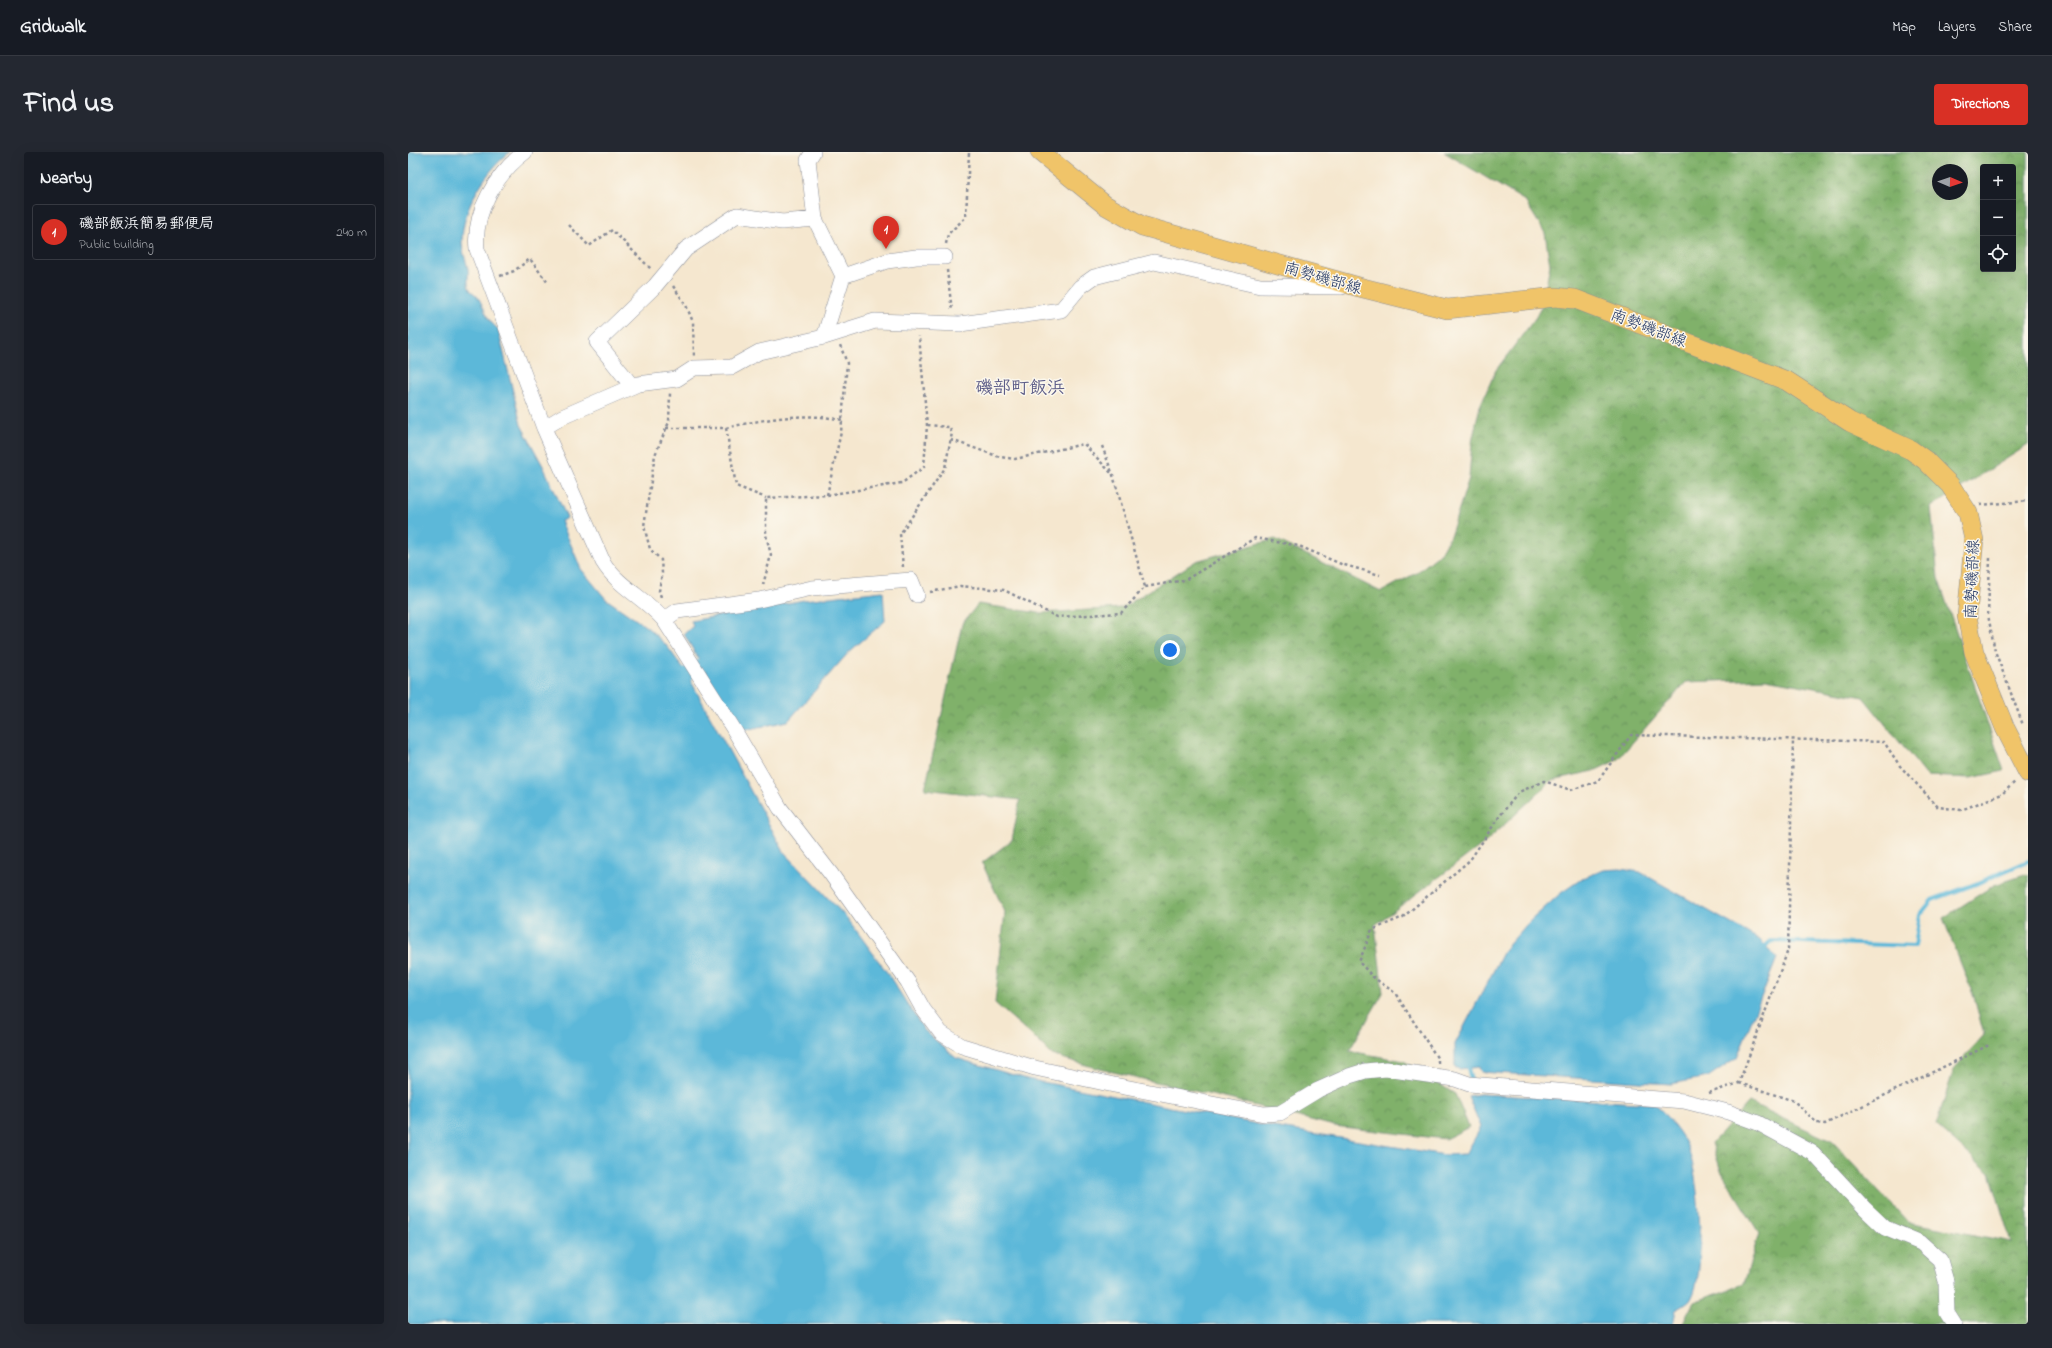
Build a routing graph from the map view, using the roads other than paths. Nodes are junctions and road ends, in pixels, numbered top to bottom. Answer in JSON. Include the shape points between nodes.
{"nodes":[{"id":1,"x":526,"y":152,"type":"edge"},
{"id":2,"x":813,"y":152,"type":"edge"},
{"id":3,"x":1040,"y":152,"type":"edge"},
{"id":4,"x":815,"y":219,"type":"junction"},
{"id":5,"x":945,"y":257,"type":"road end"},
{"id":6,"x":843,"y":276,"type":"junction"},
{"id":7,"x":1359,"y":287,"type":"junction"},
{"id":8,"x":829,"y":335,"type":"junction"},
{"id":9,"x":632,"y":386,"type":"junction"},
{"id":10,"x":544,"y":428,"type":"junction"},
{"id":11,"x":918,"y":595,"type":"road end"},
{"id":12,"x":664,"y":620,"type":"junction"},
{"id":13,"x":2027,"y":772,"type":"edge"},
{"id":14,"x":1954,"y":1324,"type":"edge"}],
"edges":[{"from":1,"to":10,"type":"street","via":[[505,170],[480,214],[476,238],[477,249],[488,280]]},
{"from":2,"to":4,"type":"street","via":[[808,160]]},
{"from":3,"to":7,"type":"main road","name":"南勢磯部線","via":[[1105,205],[1142,226]]},
{"from":4,"to":6,"type":"street"},
{"from":4,"to":9,"type":"street","via":[[782,222],[737,215],[686,249],[663,277],[597,342]]},
{"from":5,"to":6,"type":"street","via":[[887,261]]},
{"from":6,"to":8,"type":"street"},
{"from":7,"to":8,"type":"street","via":[[1260,286],[1154,262],[1094,277],[1080,287],[1061,310],[953,324],[875,321]]},
{"from":7,"to":13,"type":"main road","name":"南勢磯部線","via":[[1447,309],[1554,297],[1575,299],[1787,381],[1850,422],[1911,450],[1925,460],[1950,486],[1968,513],[1974,540],[1967,616],[1974,652],[2005,728]]},
{"from":8,"to":9,"type":"street","via":[[759,352],[732,366],[694,368],[678,379]]},
{"from":9,"to":10,"type":"street","via":[[562,417]]},
{"from":10,"to":12,"type":"street","via":[[609,572],[650,605]]},
{"from":11,"to":12,"type":"street","via":[[911,580],[812,588],[759,600],[677,611]]},
{"from":12,"to":14,"type":"street","via":[[780,808],[831,874],[941,1033],[962,1046],[1035,1068],[1264,1114],[1280,1113],[1318,1090],[1349,1076],[1386,1069],[1439,1076],[1469,1084],[1693,1104],[1728,1112],[1758,1123],[1813,1153],[1885,1228],[1921,1243],[1940,1260],[1946,1281],[1947,1313]]}]}
